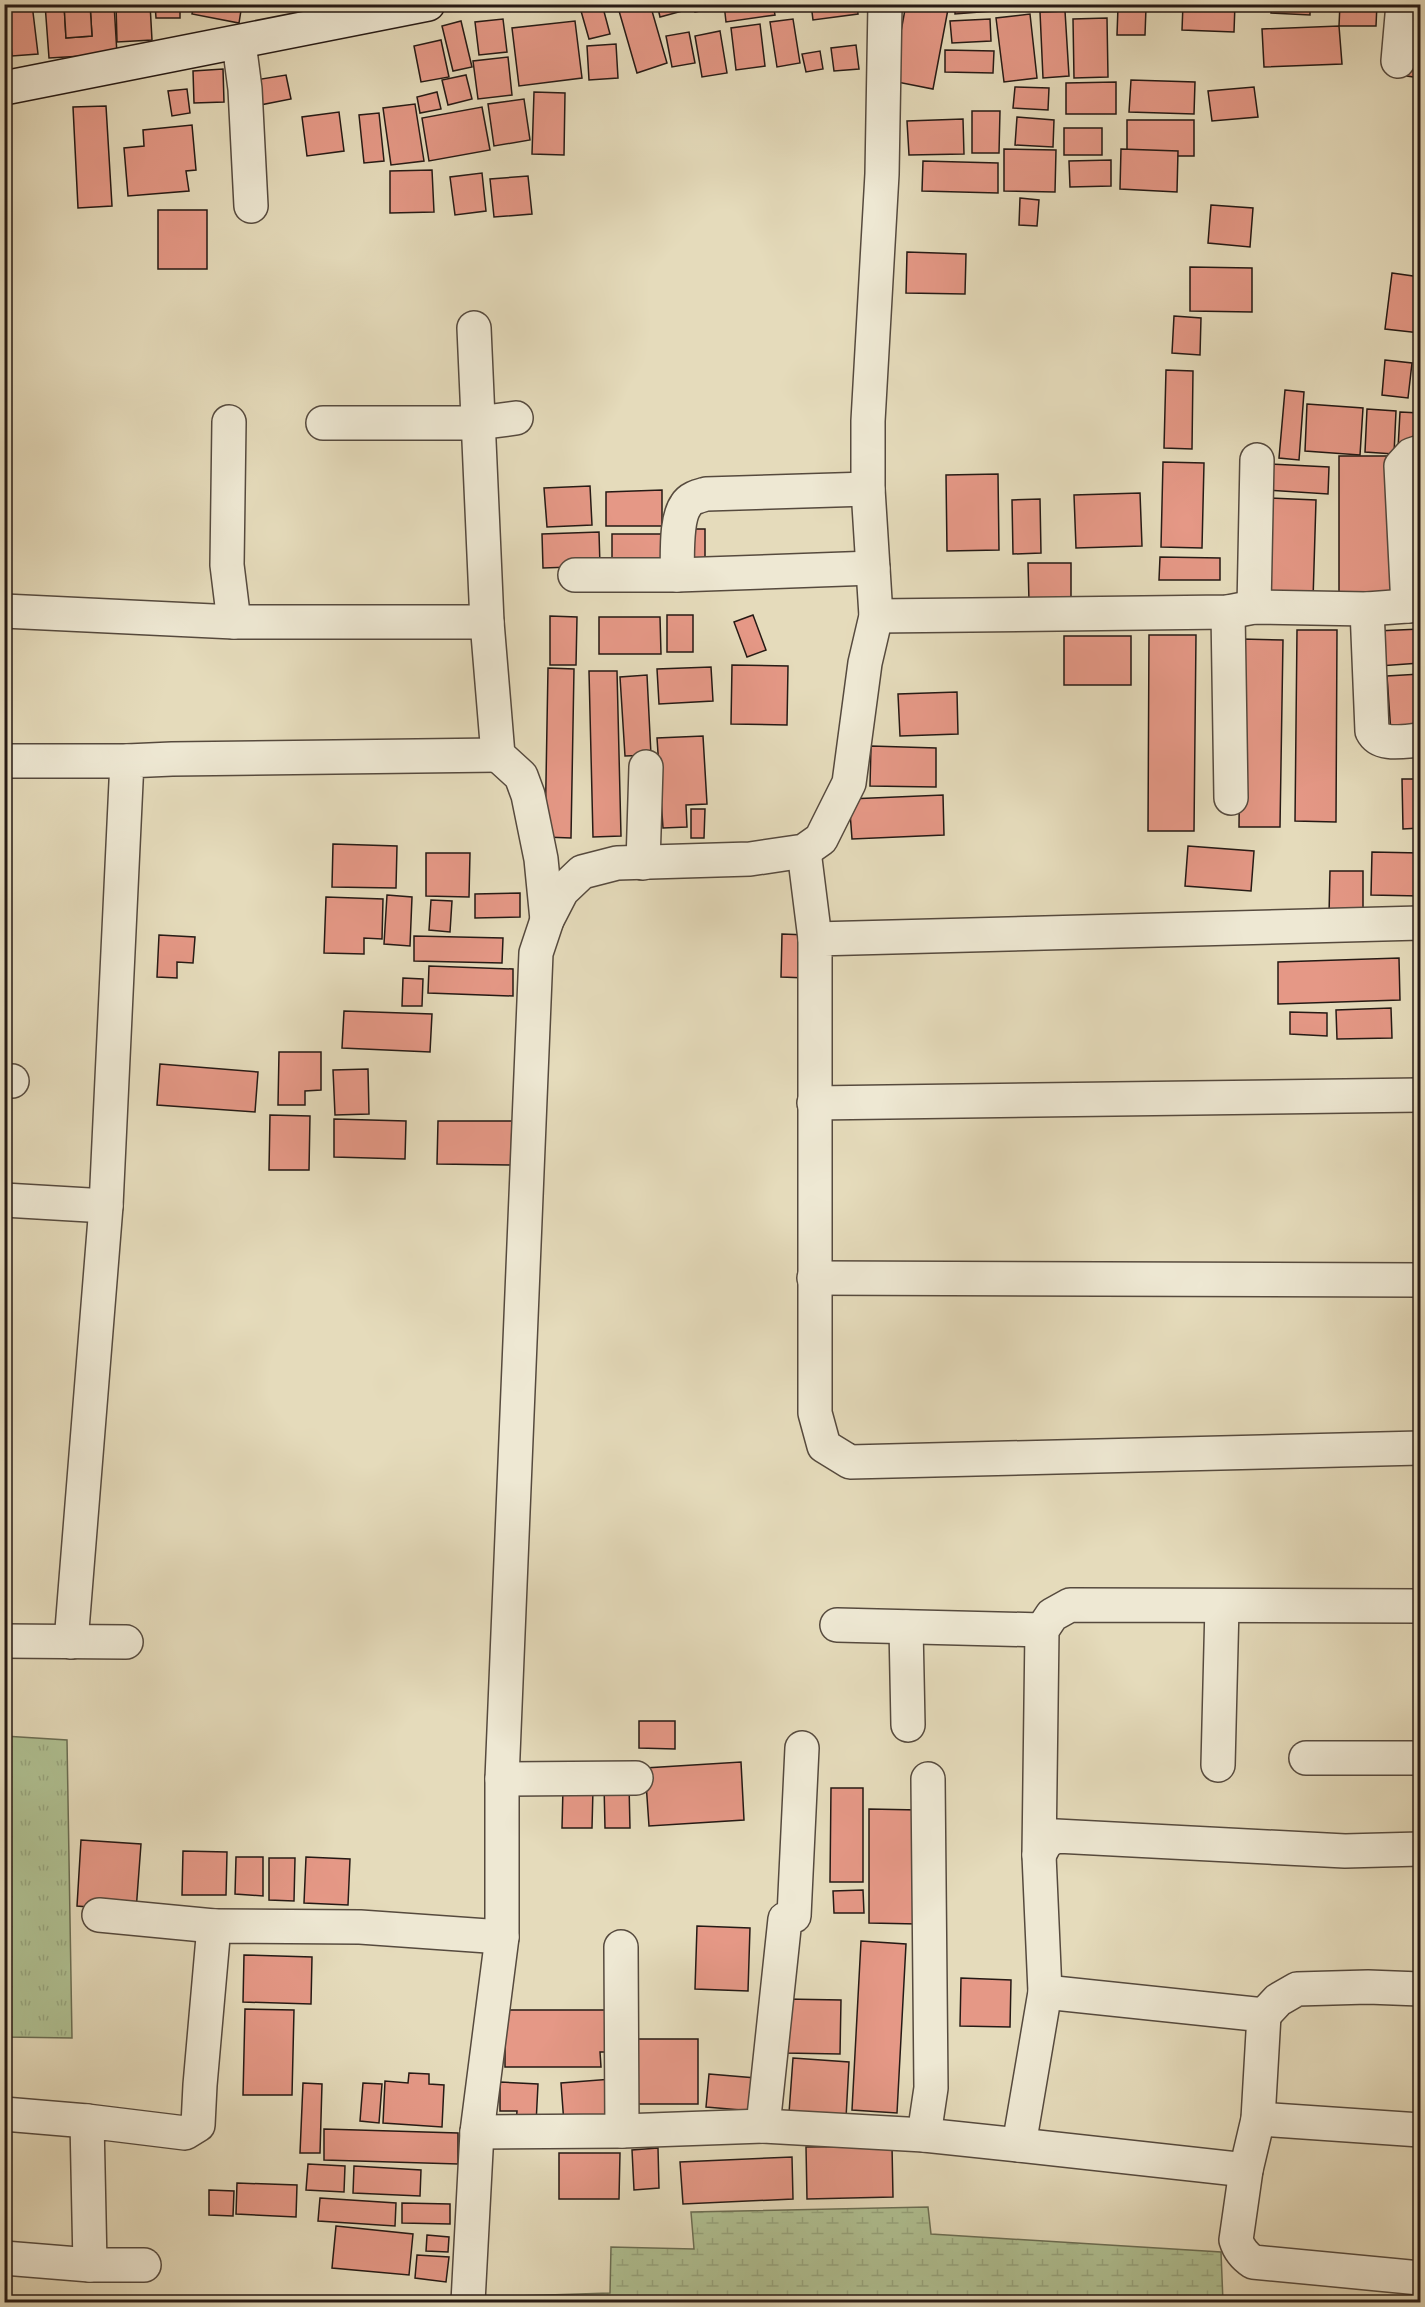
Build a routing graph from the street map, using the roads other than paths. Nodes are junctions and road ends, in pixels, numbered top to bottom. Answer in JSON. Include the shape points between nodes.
{"nodes":[{"id":1,"x":885,"y":4,"type":"edge"},
{"id":2,"x":1403,"y":4,"type":"edge"},
{"id":3,"x":420,"y":5,"type":"edge"},
{"id":4,"x":239,"y":43,"type":"junction"},
{"id":5,"x":1398,"y":61,"type":"dead end"},
{"id":6,"x":4,"y":88,"type":"edge"},
{"id":7,"x":251,"y":206,"type":"dead end"},
{"id":8,"x":474,"y":328,"type":"dead end"},
{"id":9,"x":516,"y":418,"type":"dead end"},
{"id":10,"x":229,"y":422,"type":"dead end"},
{"id":11,"x":323,"y":423,"type":"dead end"},
{"id":12,"x":478,"y":423,"type":"junction"},
{"id":13,"x":1420,"y":452,"type":"edge"},
{"id":14,"x":1257,"y":460,"type":"dead end"},
{"id":15,"x":868,"y":489,"type":"junction"},
{"id":16,"x":873,"y":568,"type":"junction"},
{"id":17,"x":575,"y":575,"type":"dead end"},
{"id":18,"x":677,"y":575,"type":"junction"},
{"id":19,"x":1414,"y":606,"type":"edge"},
{"id":20,"x":1367,"y":609,"type":"junction"},
{"id":21,"x":1241,"y":610,"type":"junction"},
{"id":22,"x":4,"y":611,"type":"edge"},
{"id":23,"x":876,"y":616,"type":"junction"},
{"id":24,"x":234,"y":622,"type":"junction"},
{"id":25,"x":487,"y":622,"type":"junction"},
{"id":26,"x":1420,"y":740,"type":"edge"},
{"id":27,"x":498,"y":755,"type":"junction"},
{"id":28,"x":4,"y":761,"type":"edge"},
{"id":29,"x":127,"y":761,"type":"junction"},
{"id":30,"x":646,"y":767,"type":"dead end"},
{"id":31,"x":1231,"y":798,"type":"dead end"},
{"id":32,"x":804,"y":851,"type":"junction"},
{"id":33,"x":643,"y":863,"type":"junction"},
{"id":34,"x":547,"y":920,"type":"junction"},
{"id":35,"x":1420,"y":923,"type":"edge"},
{"id":36,"x":815,"y":939,"type":"junction"},
{"id":37,"x":1420,"y":1095,"type":"edge"},
{"id":38,"x":814,"y":1103,"type":"junction"},
{"id":39,"x":4,"y":1200,"type":"edge"},
{"id":40,"x":106,"y":1206,"type":"junction"},
{"id":41,"x":814,"y":1278,"type":"junction"},
{"id":42,"x":1420,"y":1280,"type":"edge"},
{"id":43,"x":1420,"y":1448,"type":"edge"},
{"id":44,"x":1221,"y":1606,"type":"junction"},
{"id":45,"x":1420,"y":1606,"type":"edge"},
{"id":46,"x":837,"y":1625,"type":"dead end"},
{"id":47,"x":906,"y":1627,"type":"junction"},
{"id":48,"x":1042,"y":1630,"type":"junction"},
{"id":49,"x":4,"y":1641,"type":"edge"},
{"id":50,"x":71,"y":1642,"type":"junction"},
{"id":51,"x":126,"y":1642,"type":"dead end"},
{"id":52,"x":908,"y":1725,"type":"dead end"},
{"id":53,"x":802,"y":1748,"type":"dead end"},
{"id":54,"x":1306,"y":1758,"type":"dead end"},
{"id":55,"x":1420,"y":1758,"type":"edge"},
{"id":56,"x":1218,"y":1765,"type":"dead end"},
{"id":57,"x":636,"y":1778,"type":"dead end"},
{"id":58,"x":502,"y":1779,"type":"junction"},
{"id":59,"x":928,"y":1779,"type":"dead end"},
{"id":60,"x":1420,"y":1849,"type":"edge"},
{"id":61,"x":1039,"y":1855,"type":"junction"},
{"id":62,"x":99,"y":1916,"type":"dead end"},
{"id":63,"x":214,"y":1926,"type":"junction"},
{"id":64,"x":502,"y":1937,"type":"junction"},
{"id":65,"x":621,"y":1947,"type":"dead end"},
{"id":66,"x":1420,"y":1989,"type":"edge"},
{"id":67,"x":1045,"y":1992,"type":"junction"},
{"id":68,"x":1264,"y":2015,"type":"junction"},
{"id":69,"x":4,"y":2114,"type":"edge"},
{"id":70,"x":1258,"y":2120,"type":"junction"},
{"id":71,"x":87,"y":2121,"type":"junction"},
{"id":72,"x":763,"y":2126,"type":"junction"},
{"id":73,"x":1420,"y":2130,"type":"edge"},
{"id":74,"x":622,"y":2131,"type":"junction"},
{"id":75,"x":477,"y":2132,"type":"junction"},
{"id":76,"x":924,"y":2135,"type":"junction"},
{"id":77,"x":1019,"y":2145,"type":"junction"},
{"id":78,"x":1246,"y":2170,"type":"junction"},
{"id":79,"x":4,"y":2258,"type":"edge"},
{"id":80,"x":90,"y":2265,"type":"junction"},
{"id":81,"x":144,"y":2265,"type":"dead end"},
{"id":82,"x":1420,"y":2278,"type":"edge"},
{"id":83,"x":468,"y":2302,"type":"edge"}],
"edges":[{"from":1,"to":15,"type":"street"},
{"from":2,"to":5,"type":"street"},
{"from":3,"to":4,"type":"street"},
{"from":4,"to":6,"type":"street"},
{"from":4,"to":7,"type":"street"},
{"from":8,"to":12,"type":"street"},
{"from":9,"to":12,"type":"street"},
{"from":10,"to":24,"type":"street","via":[[227,565]]},
{"from":11,"to":12,"type":"street"},
{"from":12,"to":25,"type":"street"},
{"from":13,"to":19,"type":"street","via":[[1411,454],[1401,466]]},
{"from":14,"to":21,"type":"street"},
{"from":15,"to":16,"type":"street"},
{"from":15,"to":18,"type":"street","via":[[695,497],[680,515]]},
{"from":16,"to":18,"type":"street"},
{"from":16,"to":23,"type":"street"},
{"from":17,"to":18,"type":"street"},
{"from":19,"to":20,"type":"street"},
{"from":20,"to":21,"type":"street"},
{"from":20,"to":26,"type":"street","via":[[1372,730],[1384,741]]},
{"from":21,"to":23,"type":"street"},
{"from":21,"to":31,"type":"street"},
{"from":22,"to":24,"type":"street"},
{"from":23,"to":32,"type":"street","via":[[865,663],[849,783],[821,839]]},
{"from":24,"to":25,"type":"street"},
{"from":25,"to":27,"type":"street"},
{"from":27,"to":29,"type":"street"},
{"from":27,"to":34,"type":"street","via":[[521,776],[528,795],[541,859]]},
{"from":28,"to":29,"type":"street"},
{"from":29,"to":40,"type":"street"},
{"from":30,"to":33,"type":"street"},
{"from":32,"to":33,"type":"street","via":[[750,860]]},
{"from":32,"to":36,"type":"street"},
{"from":33,"to":34,"type":"street","via":[[617,863],[582,872],[562,891]]},
{"from":34,"to":58,"type":"street","via":[[536,953]]},
{"from":35,"to":36,"type":"street"},
{"from":36,"to":38,"type":"street"},
{"from":37,"to":38,"type":"street"},
{"from":38,"to":41,"type":"street"},
{"from":39,"to":40,"type":"street"},
{"from":40,"to":50,"type":"street"},
{"from":41,"to":42,"type":"street"},
{"from":41,"to":43,"type":"street","via":[[815,1413],[824,1446],[850,1462]]},
{"from":44,"to":45,"type":"street"},
{"from":44,"to":48,"type":"street","via":[[1070,1605],[1052,1615]]},
{"from":44,"to":56,"type":"street"},
{"from":46,"to":47,"type":"street"},
{"from":47,"to":48,"type":"street"},
{"from":47,"to":52,"type":"street"},
{"from":48,"to":61,"type":"street"},
{"from":49,"to":50,"type":"street"},
{"from":50,"to":51,"type":"street"},
{"from":53,"to":72,"type":"street","via":[[794,1916],[784,1918]]},
{"from":54,"to":55,"type":"street"},
{"from":57,"to":58,"type":"street"},
{"from":58,"to":64,"type":"street"},
{"from":59,"to":76,"type":"street","via":[[931,2088]]},
{"from":60,"to":61,"type":"street","via":[[1345,1851],[1056,1836],[1046,1842]]},
{"from":61,"to":67,"type":"street"},
{"from":62,"to":63,"type":"street"},
{"from":63,"to":64,"type":"street","via":[[360,1928]]},
{"from":63,"to":71,"type":"street","via":[[198,2125],[186,2133]]},
{"from":64,"to":75,"type":"street"},
{"from":65,"to":74,"type":"street"},
{"from":66,"to":68,"type":"street","via":[[1298,1989],[1278,2000]]},
{"from":67,"to":68,"type":"street"},
{"from":67,"to":77,"type":"street"},
{"from":68,"to":70,"type":"street"},
{"from":69,"to":71,"type":"street"},
{"from":70,"to":73,"type":"street"},
{"from":70,"to":78,"type":"street"},
{"from":71,"to":80,"type":"street"},
{"from":72,"to":74,"type":"street"},
{"from":72,"to":76,"type":"street"},
{"from":74,"to":75,"type":"street"},
{"from":75,"to":83,"type":"street"},
{"from":76,"to":77,"type":"street"},
{"from":77,"to":78,"type":"street"},
{"from":78,"to":82,"type":"street","via":[[1236,2240],[1246,2258],[1253,2262]]},
{"from":79,"to":80,"type":"street"},
{"from":80,"to":81,"type":"street"}]}
